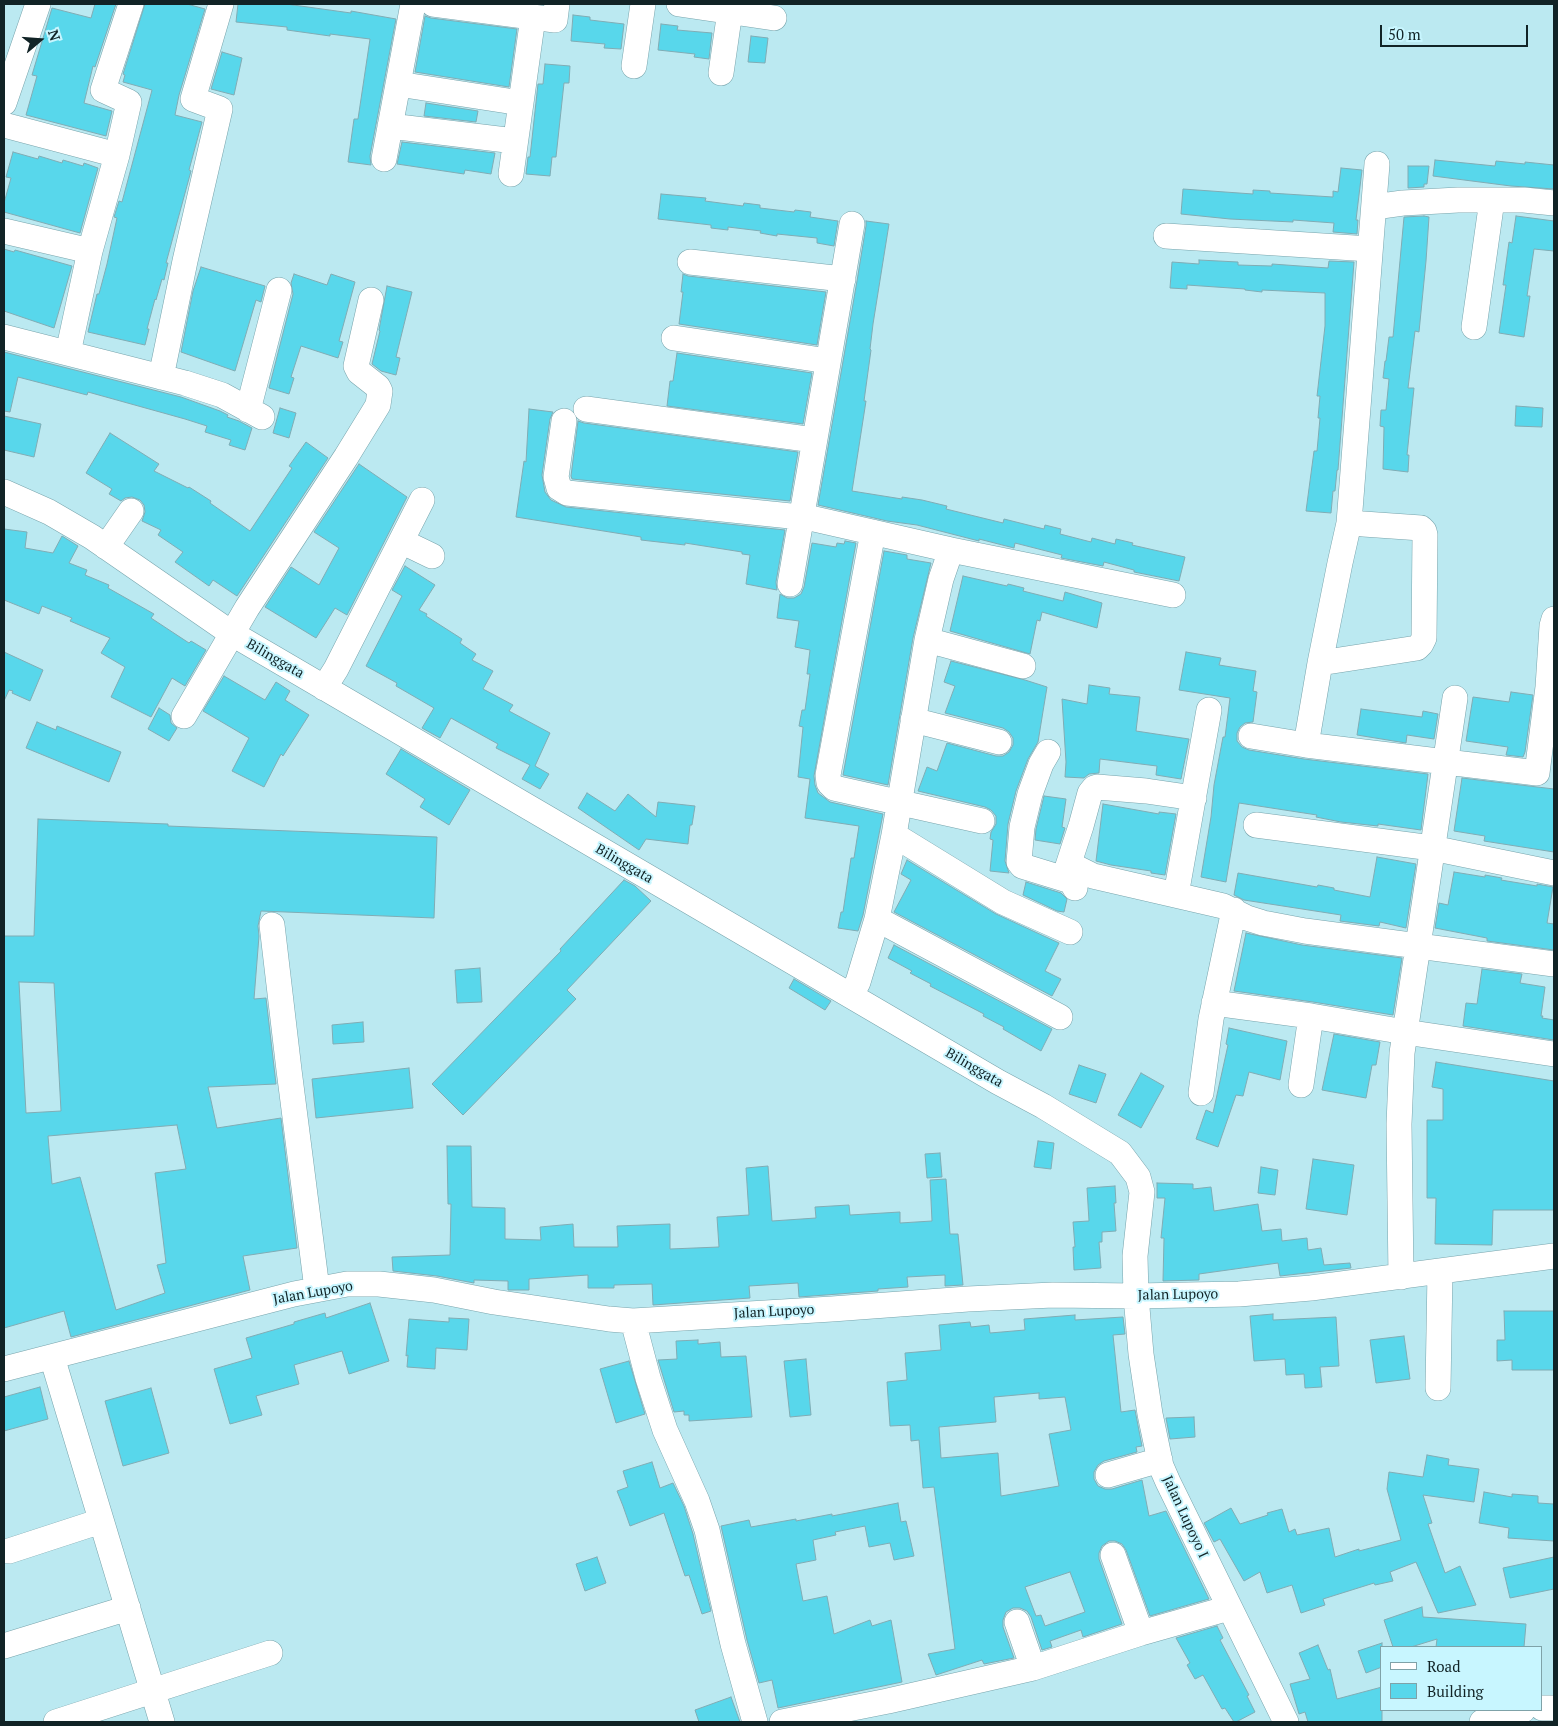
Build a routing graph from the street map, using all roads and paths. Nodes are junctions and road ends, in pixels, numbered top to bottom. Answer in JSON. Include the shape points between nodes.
{"nodes":[{"id":1,"x":38,"y":4,"type":"edge"},
{"id":2,"x":131,"y":4,"type":"edge"},
{"id":3,"x":221,"y":4,"type":"edge"},
{"id":4,"x":413,"y":4,"type":"edge"},
{"id":5,"x":433,"y":4,"type":"edge"},
{"id":6,"x":557,"y":4,"type":"edge"},
{"id":7,"x":643,"y":4,"type":"edge"},
{"id":8,"x":678,"y":4,"type":"edge"},
{"id":9,"x":466,"y":6,"type":"edge"},
{"id":10,"x":730,"y":11,"type":"junction"},
{"id":11,"x":533,"y":17,"type":"junction"},
{"id":12,"x":774,"y":18,"type":"dead end"},
{"id":13,"x":634,"y":66,"type":"dead end"},
{"id":14,"x":722,"y":74,"type":"dead end"},
{"id":15,"x":398,"y":84,"type":"junction"},
{"id":16,"x":4,"y":103,"type":"edge"},
{"id":17,"x":521,"y":103,"type":"junction"},
{"id":18,"x":4,"y":125,"type":"edge"},
{"id":19,"x":390,"y":126,"type":"junction"},
{"id":20,"x":516,"y":141,"type":"junction"},
{"id":21,"x":117,"y":155,"type":"junction"},
{"id":22,"x":384,"y":159,"type":"dead end"},
{"id":23,"x":1377,"y":164,"type":"dead end"},
{"id":24,"x":511,"y":174,"type":"dead end"},
{"id":25,"x":1492,"y":200,"type":"junction"},
{"id":26,"x":1554,"y":203,"type":"edge"},
{"id":27,"x":1374,"y":208,"type":"junction"},
{"id":28,"x":852,"y":224,"type":"dead end"},
{"id":29,"x":4,"y":231,"type":"edge"},
{"id":30,"x":1166,"y":236,"type":"dead end"},
{"id":31,"x":1370,"y":249,"type":"junction"},
{"id":32,"x":90,"y":251,"type":"junction"},
{"id":33,"x":690,"y":262,"type":"dead end"},
{"id":34,"x":843,"y":279,"type":"junction"},
{"id":35,"x":279,"y":290,"type":"dead end"},
{"id":36,"x":371,"y":300,"type":"dead end"},
{"id":37,"x":1474,"y":327,"type":"dead end"},
{"id":38,"x":4,"y":337,"type":"edge"},
{"id":39,"x":674,"y":338,"type":"dead end"},
{"id":40,"x":68,"y":353,"type":"junction"},
{"id":41,"x":828,"y":362,"type":"junction"},
{"id":42,"x":161,"y":377,"type":"junction"},
{"id":43,"x":586,"y":409,"type":"dead end"},
{"id":44,"x":564,"y":421,"type":"dead end"},
{"id":45,"x":814,"y":440,"type":"junction"},
{"id":46,"x":4,"y":492,"type":"edge"},
{"id":47,"x":422,"y":500,"type":"dead end"},
{"id":48,"x":801,"y":517,"type":"junction"},
{"id":49,"x":1349,"y":523,"type":"junction"},
{"id":50,"x":873,"y":532,"type":"junction"},
{"id":51,"x":401,"y":541,"type":"junction"},
{"id":52,"x":951,"y":550,"type":"junction"},
{"id":53,"x":432,"y":556,"type":"dead end"},
{"id":54,"x":790,"y":584,"type":"dead end"},
{"id":55,"x":1173,"y":595,"type":"dead end"},
{"id":56,"x":1554,"y":619,"type":"edge"},
{"id":57,"x":239,"y":621,"type":"junction"},
{"id":58,"x":927,"y":640,"type":"junction"},
{"id":59,"x":1320,"y":663,"type":"junction"},
{"id":60,"x":1023,"y":666,"type":"dead end"},
{"id":61,"x":330,"y":679,"type":"junction"},
{"id":62,"x":1454,"y":698,"type":"dead end"},
{"id":63,"x":1209,"y":710,"type":"dead end"},
{"id":64,"x":184,"y":716,"type":"dead end"},
{"id":65,"x":913,"y":720,"type":"junction"},
{"id":66,"x":1251,"y":736,"type":"dead end"},
{"id":67,"x":999,"y":742,"type":"dead end"},
{"id":68,"x":1306,"y":745,"type":"junction"},
{"id":69,"x":1048,"y":752,"type":"dead end"},
{"id":70,"x":1445,"y":761,"type":"junction"},
{"id":71,"x":1546,"y":774,"type":"edge"},
{"id":72,"x":1194,"y":798,"type":"junction"},
{"id":73,"x":900,"y":803,"type":"junction"},
{"id":74,"x":982,"y":821,"type":"dead end"},
{"id":75,"x":1256,"y":825,"type":"dead end"},
{"id":76,"x":894,"y":835,"type":"junction"},
{"id":77,"x":1432,"y":848,"type":"junction"},
{"id":78,"x":1554,"y":873,"type":"edge"},
{"id":79,"x":1069,"y":878,"type":"junction"},
{"id":80,"x":1176,"y":895,"type":"junction"},
{"id":81,"x":1234,"y":910,"type":"junction"},
{"id":82,"x":878,"y":920,"type":"junction"},
{"id":83,"x":272,"y":925,"type":"dead end"},
{"id":84,"x":1070,"y":932,"type":"dead end"},
{"id":85,"x":1418,"y":946,"type":"junction"},
{"id":86,"x":1554,"y":964,"type":"edge"},
{"id":87,"x":854,"y":989,"type":"junction"},
{"id":88,"x":1214,"y":1003,"type":"junction"},
{"id":89,"x":1311,"y":1016,"type":"junction"},
{"id":90,"x":1060,"y":1017,"type":"dead end"},
{"id":91,"x":1405,"y":1032,"type":"junction"},
{"id":92,"x":1554,"y":1054,"type":"edge"},
{"id":93,"x":1300,"y":1085,"type":"dead end"},
{"id":94,"x":1201,"y":1093,"type":"dead end"},
{"id":95,"x":1554,"y":1256,"type":"edge"},
{"id":96,"x":1440,"y":1272,"type":"junction"},
{"id":97,"x":1401,"y":1277,"type":"junction"},
{"id":98,"x":317,"y":1289,"type":"junction"},
{"id":99,"x":1136,"y":1296,"type":"junction"},
{"id":100,"x":633,"y":1321,"type":"junction"},
{"id":101,"x":52,"y":1357,"type":"junction"},
{"id":102,"x":4,"y":1369,"type":"edge"},
{"id":103,"x":1438,"y":1388,"type":"dead end"},
{"id":104,"x":1160,"y":1460,"type":"junction"},
{"id":105,"x":1108,"y":1474,"type":"dead end"},
{"id":106,"x":101,"y":1521,"type":"junction"},
{"id":107,"x":9,"y":1551,"type":"dead end"},
{"id":108,"x":1113,"y":1555,"type":"dead end"},
{"id":109,"x":128,"y":1608,"type":"junction"},
{"id":110,"x":1229,"y":1608,"type":"junction"},
{"id":111,"x":1017,"y":1622,"type":"dead end"},
{"id":112,"x":1140,"y":1633,"type":"junction"},
{"id":113,"x":4,"y":1646,"type":"edge"},
{"id":114,"x":270,"y":1653,"type":"dead end"},
{"id":115,"x":1033,"y":1668,"type":"junction"},
{"id":116,"x":153,"y":1691,"type":"junction"},
{"id":117,"x":1518,"y":1711,"type":"edge"},
{"id":118,"x":56,"y":1722,"type":"edge"},
{"id":119,"x":162,"y":1722,"type":"edge"},
{"id":120,"x":755,"y":1722,"type":"edge"},
{"id":121,"x":782,"y":1722,"type":"edge"},
{"id":122,"x":1286,"y":1722,"type":"edge"},
{"id":123,"x":1482,"y":1722,"type":"edge"}],
"edges":[{"from":1,"to":16,"type":"street"},
{"from":2,"to":21,"type":"street","via":[[103,90],[129,102]]},
{"from":3,"to":42,"type":"street","via":[[193,99],[220,108]]},
{"from":4,"to":15,"type":"street"},
{"from":5,"to":9,"type":"street"},
{"from":6,"to":11,"type":"street","via":[[555,20]]},
{"from":7,"to":13,"type":"street"},
{"from":8,"to":10,"type":"street"},
{"from":9,"to":11,"type":"street"},
{"from":10,"to":12,"type":"street"},
{"from":10,"to":14,"type":"street"},
{"from":11,"to":17,"type":"street"},
{"from":15,"to":17,"type":"street"},
{"from":15,"to":19,"type":"street"},
{"from":17,"to":20,"type":"street"},
{"from":18,"to":21,"type":"street"},
{"from":19,"to":20,"type":"street"},
{"from":19,"to":22,"type":"street"},
{"from":20,"to":24,"type":"street"},
{"from":21,"to":32,"type":"street"},
{"from":23,"to":27,"type":"street"},
{"from":25,"to":26,"type":"street"},
{"from":25,"to":27,"type":"street","via":[[1403,202]]},
{"from":25,"to":37,"type":"street"},
{"from":27,"to":31,"type":"street"},
{"from":28,"to":34,"type":"street"},
{"from":29,"to":32,"type":"street"},
{"from":30,"to":31,"type":"street"},
{"from":31,"to":49,"type":"street"},
{"from":32,"to":40,"type":"street"},
{"from":33,"to":34,"type":"street"},
{"from":34,"to":41,"type":"street"},
{"from":35,"to":42,"type":"street","via":[[255,413],[222,396]]},
{"from":36,"to":57,"type":"street","via":[[356,366],[380,391],[378,405]]},
{"from":38,"to":40,"type":"street"},
{"from":39,"to":41,"type":"street"},
{"from":40,"to":42,"type":"street"},
{"from":41,"to":45,"type":"street"},
{"from":43,"to":45,"type":"street"},
{"from":44,"to":48,"type":"street","via":[[556,477],[559,488],[567,493]]},
{"from":45,"to":48,"type":"street"},
{"from":46,"to":57,"type":"street","name":"Bilinggata","via":[[49,512],[120,528]]},
{"from":47,"to":51,"type":"street"},
{"from":48,"to":50,"type":"street"},
{"from":48,"to":54,"type":"street"},
{"from":49,"to":59,"type":"street"},
{"from":49,"to":59,"type":"street","via":[[1420,528],[1424,531],[1424,638],[1417,648]]},
{"from":50,"to":52,"type":"street"},
{"from":50,"to":73,"type":"street","via":[[828,775],[834,788]]},
{"from":51,"to":53,"type":"street"},
{"from":51,"to":61,"type":"street"},
{"from":52,"to":55,"type":"street"},
{"from":52,"to":58,"type":"street"},
{"from":56,"to":71,"type":"street"},
{"from":57,"to":61,"type":"street","name":"Bilinggata"},
{"from":57,"to":64,"type":"street"},
{"from":58,"to":60,"type":"street"},
{"from":58,"to":65,"type":"street"},
{"from":59,"to":68,"type":"street"},
{"from":61,"to":87,"type":"street","name":"Bilinggata","via":[[518,802]]},
{"from":62,"to":70,"type":"street"},
{"from":63,"to":72,"type":"street"},
{"from":65,"to":67,"type":"street"},
{"from":65,"to":73,"type":"street"},
{"from":66,"to":68,"type":"street"},
{"from":68,"to":70,"type":"street"},
{"from":69,"to":79,"type":"street","via":[[1030,794],[1022,827],[1019,862],[1022,866]]},
{"from":70,"to":71,"type":"street"},
{"from":70,"to":77,"type":"street"},
{"from":72,"to":79,"type":"street","via":[[1094,788],[1090,793]]},
{"from":72,"to":80,"type":"street"},
{"from":73,"to":74,"type":"street"},
{"from":73,"to":76,"type":"street"},
{"from":75,"to":77,"type":"street"},
{"from":76,"to":82,"type":"street"},
{"from":76,"to":84,"type":"street","via":[[1003,902]]},
{"from":77,"to":78,"type":"street"},
{"from":77,"to":85,"type":"street"},
{"from":79,"to":80,"type":"street","via":[[1093,876]]},
{"from":80,"to":81,"type":"street"},
{"from":81,"to":85,"type":"street","via":[[1263,923]]},
{"from":81,"to":88,"type":"street"},
{"from":82,"to":87,"type":"street"},
{"from":82,"to":90,"type":"street"},
{"from":83,"to":98,"type":"street"},
{"from":85,"to":86,"type":"street"},
{"from":85,"to":91,"type":"street"},
{"from":87,"to":99,"type":"street","name":"Bilinggata","via":[[998,1082],[1120,1154],[1138,1177],[1142,1192]]},
{"from":88,"to":89,"type":"street"},
{"from":88,"to":94,"type":"street"},
{"from":89,"to":91,"type":"street"},
{"from":89,"to":93,"type":"street"},
{"from":91,"to":92,"type":"street"},
{"from":91,"to":97,"type":"street","via":[[1399,1124]]},
{"from":95,"to":96,"type":"street","name":"Jalan Lupoyo"},
{"from":96,"to":97,"type":"street","name":"Jalan Lupoyo"},
{"from":96,"to":103,"type":"street"},
{"from":97,"to":99,"type":"street","name":"Jalan Lupoyo","via":[[1239,1294]]},
{"from":98,"to":100,"type":"street","name":"Jalan Lupoyo","via":[[347,1284],[388,1285]]},
{"from":98,"to":101,"type":"street","name":"Jalan Lupoyo"},
{"from":99,"to":100,"type":"street","name":"Jalan Lupoyo","via":[[968,1298]]},
{"from":99,"to":104,"type":"street","name":"Jalan Lupoyo I","via":[[1141,1354]]},
{"from":100,"to":120,"type":"street","via":[[665,1430],[707,1530]]},
{"from":101,"to":102,"type":"street","name":"Jalan Lupoyo"},
{"from":101,"to":106,"type":"street"},
{"from":104,"to":105,"type":"street"},
{"from":104,"to":110,"type":"street","name":"Jalan Lupoyo I"},
{"from":106,"to":107,"type":"street"},
{"from":106,"to":109,"type":"street"},
{"from":108,"to":112,"type":"street"},
{"from":109,"to":113,"type":"street"},
{"from":109,"to":116,"type":"street"},
{"from":110,"to":112,"type":"street"},
{"from":110,"to":122,"type":"street","name":"Jalan Lupoyo I"},
{"from":111,"to":115,"type":"street"},
{"from":112,"to":115,"type":"street"},
{"from":114,"to":116,"type":"street"},
{"from":115,"to":121,"type":"street"},
{"from":116,"to":118,"type":"street"},
{"from":116,"to":119,"type":"street"},
{"from":117,"to":123,"type":"street"}]}
